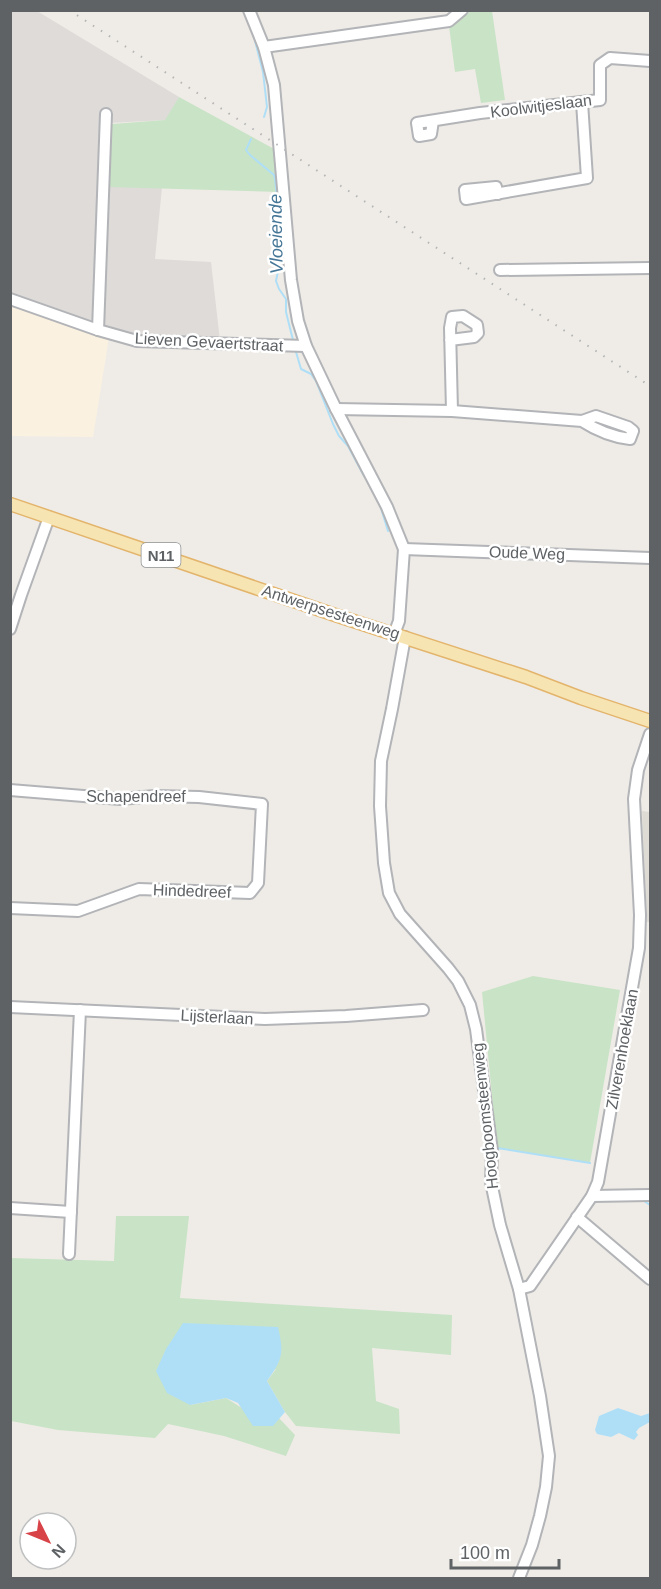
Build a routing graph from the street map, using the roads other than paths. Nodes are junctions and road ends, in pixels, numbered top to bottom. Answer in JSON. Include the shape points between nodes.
{"nodes":[{"id":1,"x":249,"y":10,"type":"edge"},
{"id":2,"x":462,"y":10,"type":"edge"},
{"id":3,"x":264,"y":47,"type":"junction"},
{"id":4,"x":651,"y":61,"type":"edge"},
{"id":5,"x":582,"y":102,"type":"junction"},
{"id":6,"x":106,"y":114,"type":"dead end"},
{"id":7,"x":433,"y":121,"type":"dead end"},
{"id":8,"x":498,"y":194,"type":"dead end"},
{"id":9,"x":651,"y":268,"type":"edge"},
{"id":10,"x":500,"y":270,"type":"dead end"},
{"id":11,"x":10,"y":299,"type":"edge"},
{"id":12,"x":98,"y":330,"type":"junction"},
{"id":13,"x":450,"y":340,"type":"dead end"},
{"id":14,"x":306,"y":346,"type":"junction"},
{"id":15,"x":336,"y":409,"type":"junction"},
{"id":16,"x":452,"y":411,"type":"junction"},
{"id":17,"x":582,"y":421,"type":"dead end"},
{"id":18,"x":10,"y":504,"type":"edge"},
{"id":19,"x":49,"y":517,"type":"junction"},
{"id":20,"x":404,"y":549,"type":"junction"},
{"id":21,"x":651,"y":558,"type":"edge"},
{"id":22,"x":10,"y":628,"type":"edge"},
{"id":23,"x":399,"y":636,"type":"junction"},
{"id":24,"x":651,"y":721,"type":"edge"},
{"id":25,"x":651,"y":734,"type":"edge"},
{"id":26,"x":10,"y":790,"type":"edge"},
{"id":27,"x":262,"y":804,"type":"joint"},
{"id":28,"x":10,"y":908,"type":"edge"},
{"id":29,"x":10,"y":1007,"type":"edge"},
{"id":30,"x":80,"y":1010,"type":"junction"},
{"id":31,"x":423,"y":1010,"type":"dead end"},
{"id":32,"x":651,"y":1195,"type":"edge"},
{"id":33,"x":592,"y":1196,"type":"junction"},
{"id":34,"x":10,"y":1208,"type":"edge"},
{"id":35,"x":71,"y":1212,"type":"junction"},
{"id":36,"x":577,"y":1217,"type":"junction"},
{"id":37,"x":69,"y":1254,"type":"dead end"},
{"id":38,"x":651,"y":1280,"type":"edge"},
{"id":39,"x":519,"y":1289,"type":"junction"},
{"id":40,"x":519,"y":1578,"type":"edge"}],
"edges":[{"from":1,"to":3,"type":"street"},
{"from":2,"to":3,"type":"street","via":[[449,21]]},
{"from":3,"to":14,"type":"street","via":[[274,85],[291,280]]},
{"from":4,"to":5,"type":"street","name":"Koolwitjeslaan","via":[[610,58],[600,65],[600,100]]},
{"from":5,"to":7,"type":"street","name":"Koolwitjeslaan"},
{"from":5,"to":8,"type":"street","via":[[587,178]]},
{"from":6,"to":12,"type":"street"},
{"from":9,"to":10,"type":"street"},
{"from":11,"to":12,"type":"street","name":"Lieven Gevaertstraat"},
{"from":12,"to":14,"type":"street","name":"Lieven Gevaertstraat","via":[[137,341]]},
{"from":13,"to":16,"type":"street"},
{"from":14,"to":15,"type":"street"},
{"from":15,"to":16,"type":"street"},
{"from":15,"to":20,"type":"street","via":[[387,507]]},
{"from":16,"to":17,"type":"street"},
{"from":18,"to":19,"type":"main road","name":"Antwerpsesteenweg","number":"N11"},
{"from":19,"to":22,"type":"street"},
{"from":19,"to":23,"type":"main road","name":"Antwerpsesteenweg","number":"N11"},
{"from":20,"to":21,"type":"street","name":"Oude Weg"},
{"from":20,"to":23,"type":"street"},
{"from":23,"to":24,"type":"main road","name":"Antwerpsesteenweg","number":"N11"},
{"from":23,"to":39,"type":"street","name":"Hoogboomsteenweg","via":[[379,787],[389,893],[400,914],[448,968],[470,1005],[492,1150],[490,1182]]},
{"from":25,"to":33,"type":"street","name":"Zilverenhoeklaan","via":[[638,770],[634,800],[639,948],[598,1182]]},
{"from":26,"to":27,"type":"street","name":"Schapendreef","via":[[120,800],[199,797]]},
{"from":27,"to":28,"type":"street","name":"Hindedreef","via":[[258,883],[250,893],[139,889],[78,911]]},
{"from":29,"to":30,"type":"street","name":"Lijsterlaan"},
{"from":30,"to":31,"type":"street","name":"Lijsterlaan","via":[[265,1019]]},
{"from":30,"to":35,"type":"street"},
{"from":32,"to":33,"type":"street"},
{"from":33,"to":36,"type":"street","name":"Zilverenhoeklaan"},
{"from":34,"to":35,"type":"street"},
{"from":35,"to":37,"type":"street"},
{"from":36,"to":38,"type":"street"},
{"from":36,"to":39,"type":"street","name":"Zilverenhoeklaan","via":[[530,1286]]},
{"from":39,"to":40,"type":"street","name":"Hoogboomsteenweg","via":[[549,1456],[540,1516]]}]}
